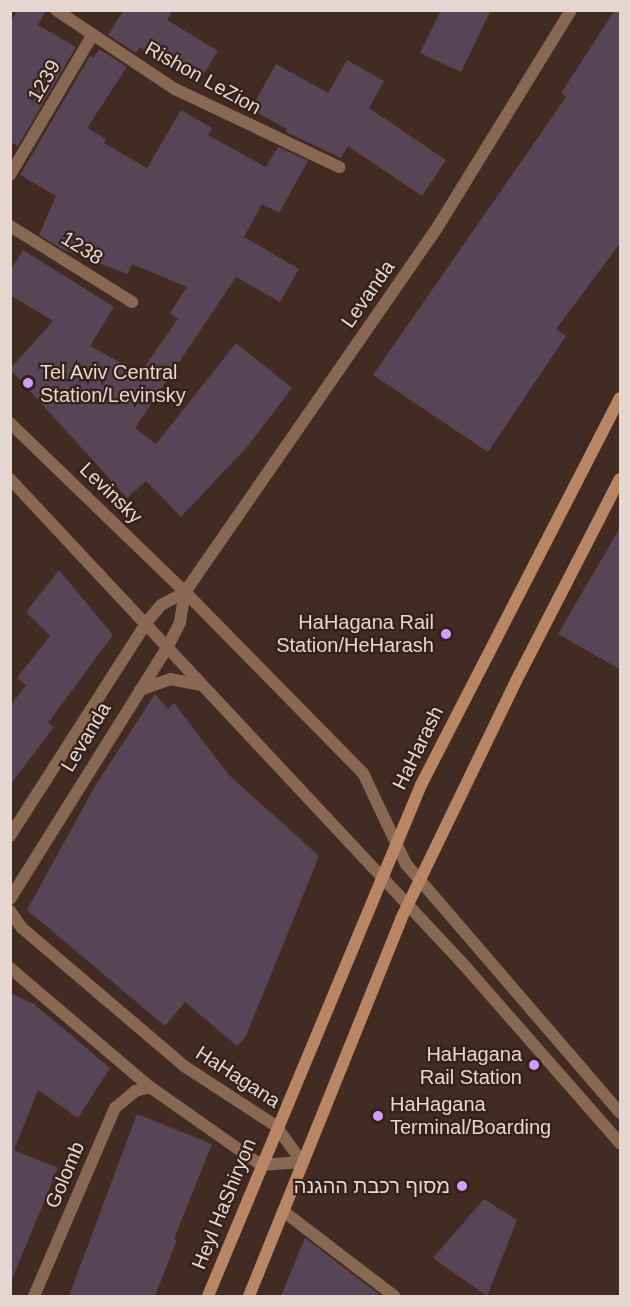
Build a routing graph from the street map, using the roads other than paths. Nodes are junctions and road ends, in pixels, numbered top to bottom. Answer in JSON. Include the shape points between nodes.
{"nodes":[{"id":1,"x":56,"y":10,"type":"edge"},
{"id":2,"x":571,"y":10,"type":"edge"},
{"id":3,"x":92,"y":36,"type":"junction"},
{"id":4,"x":339,"y":167,"type":"dead end"},
{"id":5,"x":10,"y":175,"type":"edge"},
{"id":6,"x":10,"y":226,"type":"edge"},
{"id":7,"x":132,"y":302,"type":"dead end"},
{"id":8,"x":621,"y":398,"type":"edge"},
{"id":9,"x":10,"y":423,"type":"edge"},
{"id":10,"x":10,"y":479,"type":"edge"},
{"id":11,"x":621,"y":479,"type":"edge"},
{"id":12,"x":185,"y":592,"type":"junction"},
{"id":13,"x":146,"y":623,"type":"junction"},
{"id":14,"x":167,"y":648,"type":"junction"},
{"id":15,"x":204,"y":687,"type":"junction"},
{"id":16,"x":137,"y":692,"type":"junction"},
{"id":17,"x":10,"y":836,"type":"edge"},
{"id":18,"x":10,"y":899,"type":"edge"},
{"id":19,"x":10,"y":911,"type":"edge"},
{"id":20,"x":10,"y":968,"type":"edge"},
{"id":21,"x":10,"y":976,"type":"edge"},
{"id":22,"x":26,"y":982,"type":"junction"},
{"id":23,"x":150,"y":1087,"type":"junction"},
{"id":24,"x":621,"y":1113,"type":"edge"},
{"id":25,"x":276,"y":1126,"type":"junction"},
{"id":26,"x":621,"y":1143,"type":"edge"},
{"id":27,"x":302,"y":1162,"type":"junction"},
{"id":28,"x":261,"y":1165,"type":"junction"},
{"id":29,"x":283,"y":1211,"type":"junction"},
{"id":30,"x":34,"y":1296,"type":"edge"},
{"id":31,"x":208,"y":1296,"type":"edge"},
{"id":32,"x":249,"y":1296,"type":"edge"},
{"id":33,"x":394,"y":1296,"type":"edge"}],
"edges":[{"from":1,"to":3,"type":"street","name":"Rishon LeZion"},
{"from":2,"to":12,"type":"street","name":"Levanda","via":[[437,228]]},
{"from":3,"to":4,"type":"street","name":"Rishon LeZion","via":[[175,89]]},
{"from":3,"to":5,"type":"street","name":"1239"},
{"from":6,"to":7,"type":"street","name":"1238"},
{"from":8,"to":25,"type":"main road","name":"HaHarash","via":[[421,785]]},
{"from":9,"to":12,"type":"street","name":"Levinsky"},
{"from":10,"to":13,"type":"street"},
{"from":11,"to":27,"type":"main road","via":[[516,681],[401,919]]},
{"from":12,"to":13,"type":"street","name":"Levanda","via":[[161,605]]},
{"from":12,"to":14,"type":"street","name":"Levanda","via":[[180,622]]},
{"from":12,"to":24,"type":"street","via":[[363,773],[406,864]]},
{"from":13,"to":14,"type":"street"},
{"from":13,"to":17,"type":"street","name":"Levanda"},
{"from":14,"to":15,"type":"street"},
{"from":14,"to":16,"type":"street","name":"Levanda"},
{"from":15,"to":16,"type":"street","via":[[170,679]]},
{"from":15,"to":26,"type":"street"},
{"from":16,"to":18,"type":"street","name":"Levanda"},
{"from":19,"to":25,"type":"street","name":"HaHagana","via":[[22,928],[184,1066]]},
{"from":20,"to":22,"type":"street"},
{"from":21,"to":22,"type":"street"},
{"from":22,"to":23,"type":"street"},
{"from":23,"to":28,"type":"street"},
{"from":23,"to":30,"type":"street","name":"Golomb","via":[[135,1091],[115,1108]]},
{"from":25,"to":27,"type":"street","name":"HaHagana"},
{"from":25,"to":28,"type":"main road","name":"Heyl HaShiryon"},
{"from":27,"to":28,"type":"street"},
{"from":27,"to":29,"type":"main road"},
{"from":28,"to":31,"type":"main road","name":"Heyl HaShiryon"},
{"from":29,"to":32,"type":"main road"},
{"from":29,"to":33,"type":"street"}]}
